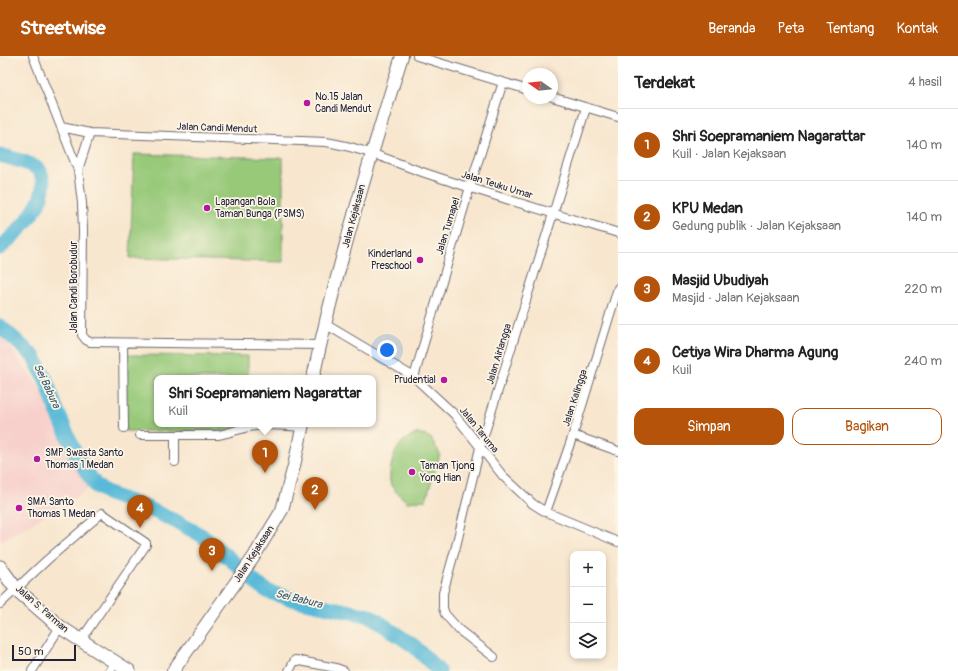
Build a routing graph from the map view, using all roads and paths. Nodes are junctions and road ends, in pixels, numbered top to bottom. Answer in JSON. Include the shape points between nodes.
{"nodes":[{"id":1,"x":33,"y":56,"type":"edge"},
{"id":2,"x":402,"y":56,"type":"edge"},
{"id":3,"x":417,"y":56,"type":"edge"},
{"id":4,"x":503,"y":82,"type":"junction"},
{"id":5,"x":522,"y":88,"type":"edge"},
{"id":6,"x":558,"y":99,"type":"edge"},
{"id":7,"x":586,"y":108,"type":"junction"},
{"id":8,"x":618,"y":117,"type":"edge"},
{"id":9,"x":61,"y":127,"type":"junction"},
{"id":10,"x":90,"y":133,"type":"junction"},
{"id":11,"x":371,"y":153,"type":"junction"},
{"id":12,"x":78,"y":170,"type":"junction"},
{"id":13,"x":470,"y":188,"type":"junction"},
{"id":14,"x":554,"y":213,"type":"junction"},
{"id":15,"x":618,"y":233,"type":"edge"},
{"id":16,"x":618,"y":288,"type":"edge"},
{"id":17,"x":325,"y":324,"type":"junction"},
{"id":18,"x":123,"y":343,"type":"junction"},
{"id":19,"x":320,"y":345,"type":"junction"},
{"id":20,"x":314,"y":375,"type":"edge"},
{"id":21,"x":414,"y":376,"type":"junction"},
{"id":22,"x":250,"y":427,"type":"edge"},
{"id":23,"x":302,"y":427,"type":"edge"},
{"id":24,"x":124,"y":428,"type":"dead end"},
{"id":25,"x":140,"y":435,"type":"dead end"},
{"id":26,"x":175,"y":435,"type":"junction"},
{"id":27,"x":574,"y":435,"type":"junction"},
{"id":28,"x":480,"y":448,"type":"junction"},
{"id":29,"x":618,"y":450,"type":"edge"},
{"id":30,"x":175,"y":462,"type":"dead end"},
{"id":31,"x":546,"y":512,"type":"junction"},
{"id":32,"x":618,"y":542,"type":"edge"},
{"id":33,"x":0,"y":567,"type":"edge"},
{"id":34,"x":16,"y":589,"type":"junction"},
{"id":35,"x":0,"y":604,"type":"edge"},
{"id":36,"x":60,"y":627,"type":"junction"},
{"id":37,"x":81,"y":640,"type":"junction"},
{"id":38,"x":494,"y":657,"type":"dead end"},
{"id":39,"x":113,"y":667,"type":"edge"},
{"id":40,"x":32,"y":671,"type":"edge"},
{"id":41,"x":129,"y":671,"type":"edge"},
{"id":42,"x":173,"y":671,"type":"edge"},
{"id":43,"x":289,"y":671,"type":"edge"},
{"id":44,"x":344,"y":671,"type":"edge"}],
"edges":[{"from":1,"to":9,"type":"street","name":"Jalan Candi Borobudur"},
{"from":2,"to":11,"type":"main road","name":"Jalan Kejaksaan"},
{"from":3,"to":4,"type":"street"},
{"from":4,"to":5,"type":"street"},
{"from":4,"to":13,"type":"street","name":"Jalan Tumapel"},
{"from":6,"to":7,"type":"street"},
{"from":7,"to":8,"type":"street"},
{"from":7,"to":14,"type":"street","name":"Jalan Airlangga"},
{"from":9,"to":10,"type":"street","name":"Jalan Candi Mendut"},
{"from":9,"to":12,"type":"street","name":"Jalan Candi Borobudur"},
{"from":10,"to":11,"type":"street","name":"Jalan Candi Mendut","via":[[326,142],[359,148]]},
{"from":10,"to":12,"type":"street"},
{"from":11,"to":13,"type":"street","name":"Jalan Teuku Umar"},
{"from":11,"to":17,"type":"main road","name":"Jalan Kejaksaan"},
{"from":12,"to":18,"type":"street","name":"Jalan Candi Borobudur","via":[[84,230],[82,335],[90,342]]},
{"from":13,"to":14,"type":"street","name":"Jalan Teuku Umar"},
{"from":13,"to":21,"type":"street","name":"Jalan Tumapel"},
{"from":14,"to":15,"type":"street","name":"Jalan Teuku Umar"},
{"from":14,"to":28,"type":"street","name":"Jalan Airlangga"},
{"from":16,"to":27,"type":"street","name":"Jalan Kalingga"},
{"from":17,"to":19,"type":"main road","name":"Jalan Kejaksaan"},
{"from":17,"to":21,"type":"street","name":"Jalan Taruma"},
{"from":18,"to":19,"type":"street","name":"Jalan Candi Borobudur"},
{"from":18,"to":24,"type":"street"},
{"from":19,"to":20,"type":"main road","name":"Jalan Kejaksaan"},
{"from":21,"to":28,"type":"street","name":"Jalan Taruma","via":[[454,414]]},
{"from":22,"to":26,"type":"street","via":[[218,435]]},
{"from":23,"to":42,"type":"main road","name":"Jalan Kejaksaan","via":[[282,510],[252,558]]},
{"from":25,"to":26,"type":"street"},
{"from":26,"to":30,"type":"street"},
{"from":27,"to":29,"type":"street"},
{"from":27,"to":31,"type":"street","name":"Jalan Kalingga"},
{"from":28,"to":31,"type":"street","name":"Jalan Taruma","via":[[503,476],[532,504]]},
{"from":28,"to":38,"type":"street","name":"Jalan Airlangga","via":[[443,593],[443,608],[459,630]]},
{"from":31,"to":32,"type":"street","name":"Jalan Taruma"},
{"from":33,"to":34,"type":"main road","name":"Jalan S. Parman"},
{"from":34,"to":35,"type":"street"},
{"from":34,"to":36,"type":"main road","name":"Jalan S. Parman"},
{"from":34,"to":37,"type":"street","via":[[101,514],[146,543]]},
{"from":36,"to":37,"type":"main road","name":"Jalan S. Parman"},
{"from":36,"to":40,"type":"street"},
{"from":37,"to":39,"type":"main road","name":"Jalan S. Parman"},
{"from":39,"to":41,"type":"main road","name":"Jalan S. Parman"},
{"from":43,"to":44,"type":"street","via":[[295,660]]}]}
